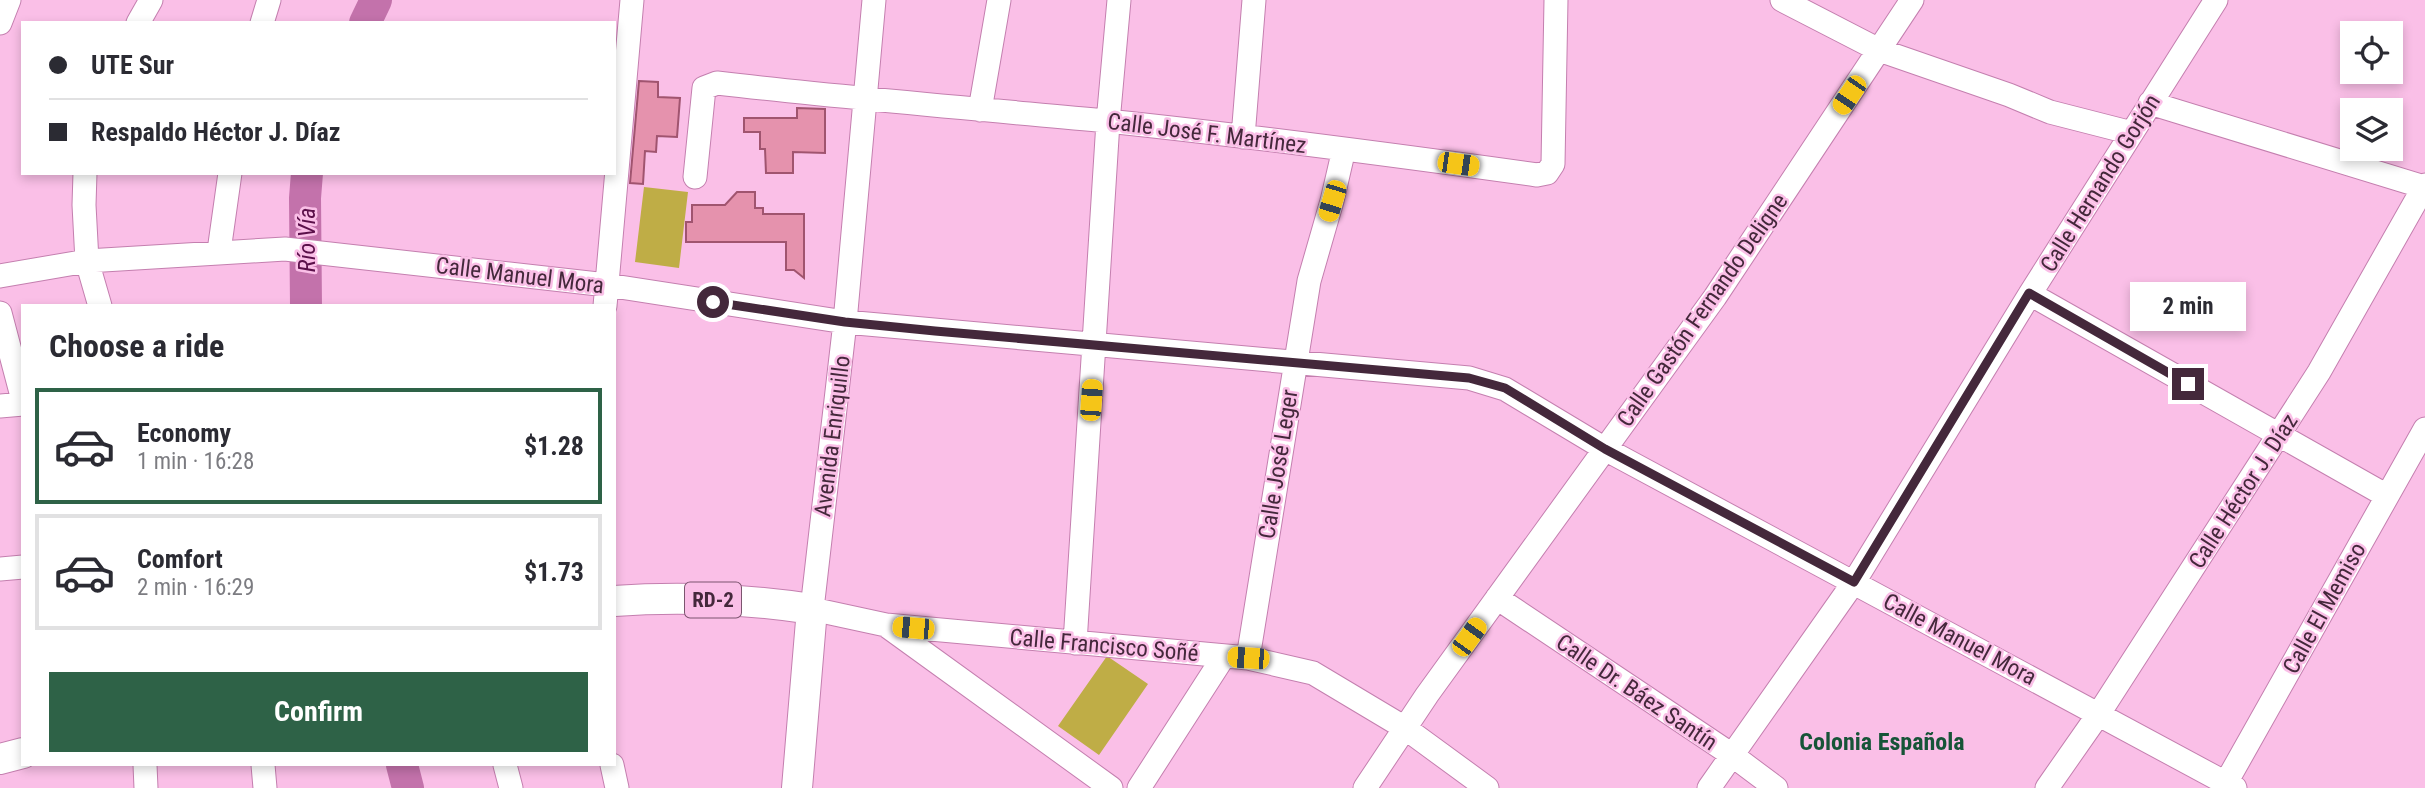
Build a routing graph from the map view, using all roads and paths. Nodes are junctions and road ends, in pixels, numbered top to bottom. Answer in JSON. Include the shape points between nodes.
{"nodes":[{"id":1,"x":9,"y":0,"type":"edge"},
{"id":2,"x":151,"y":0,"type":"edge"},
{"id":3,"x":269,"y":0,"type":"edge"},
{"id":4,"x":632,"y":0,"type":"edge"},
{"id":5,"x":874,"y":0,"type":"edge"},
{"id":6,"x":999,"y":0,"type":"edge"},
{"id":7,"x":1119,"y":0,"type":"edge"},
{"id":8,"x":1254,"y":0,"type":"edge"},
{"id":9,"x":1556,"y":0,"type":"edge"},
{"id":10,"x":1912,"y":0,"type":"edge"},
{"id":11,"x":2216,"y":0,"type":"edge"},
{"id":12,"x":1787,"y":1,"type":"edge"},
{"id":13,"x":139,"y":21,"type":"edge"},
{"id":14,"x":263,"y":21,"type":"edge"},
{"id":15,"x":0,"y":23,"type":"edge"},
{"id":16,"x":1879,"y":50,"type":"junction"},
{"id":17,"x":865,"y":100,"type":"junction"},
{"id":18,"x":2150,"y":103,"type":"junction"},
{"id":19,"x":980,"y":110,"type":"junction"},
{"id":20,"x":1108,"y":122,"type":"junction"},
{"id":21,"x":2132,"y":133,"type":"junction"},
{"id":22,"x":1243,"y":137,"type":"junction"},
{"id":23,"x":1343,"y":149,"type":"junction"},
{"id":24,"x":85,"y":175,"type":"edge"},
{"id":25,"x":230,"y":175,"type":"edge"},
{"id":26,"x":695,"y":177,"type":"dead end"},
{"id":27,"x":2424,"y":186,"type":"edge"},
{"id":28,"x":219,"y":251,"type":"junction"},
{"id":29,"x":87,"y":261,"type":"junction"},
{"id":30,"x":0,"y":276,"type":"edge"},
{"id":31,"x":2029,"y":293,"type":"junction"},
{"id":32,"x":606,"y":296,"type":"edge"},
{"id":33,"x":99,"y":304,"type":"edge"},
{"id":34,"x":0,"y":313,"type":"edge"},
{"id":35,"x":845,"y":322,"type":"junction"},
{"id":36,"x":1095,"y":346,"type":"junction"},
{"id":37,"x":1294,"y":363,"type":"junction"},
{"id":38,"x":21,"y":394,"type":"edge"},
{"id":39,"x":21,"y":402,"type":"edge"},
{"id":40,"x":0,"y":406,"type":"edge"},
{"id":41,"x":2425,"y":429,"type":"edge"},
{"id":42,"x":2278,"y":435,"type":"junction"},
{"id":43,"x":1605,"y":449,"type":"junction"},
{"id":44,"x":2387,"y":496,"type":"junction"},
{"id":45,"x":21,"y":567,"type":"edge"},
{"id":46,"x":0,"y":569,"type":"edge"},
{"id":47,"x":1854,"y":582,"type":"junction"},
{"id":48,"x":1497,"y":598,"type":"junction"},
{"id":49,"x":616,"y":601,"type":"edge"},
{"id":50,"x":812,"y":609,"type":"junction"},
{"id":51,"x":886,"y":625,"type":"junction"},
{"id":52,"x":1075,"y":643,"type":"junction"},
{"id":53,"x":1224,"y":656,"type":"junction"},
{"id":54,"x":1248,"y":658,"type":"junction"},
{"id":55,"x":2098,"y":715,"type":"junction"},
{"id":56,"x":1405,"y":728,"type":"junction"},
{"id":57,"x":21,"y":754,"type":"edge"},
{"id":58,"x":1732,"y":755,"type":"junction"},
{"id":59,"x":0,"y":759,"type":"edge"},
{"id":60,"x":145,"y":766,"type":"edge"},
{"id":61,"x":263,"y":766,"type":"edge"},
{"id":62,"x":505,"y":766,"type":"edge"},
{"id":63,"x":612,"y":766,"type":"edge"},
{"id":64,"x":2228,"y":787,"type":"edge"},
{"id":65,"x":146,"y":788,"type":"edge"},
{"id":66,"x":265,"y":788,"type":"edge"},
{"id":67,"x":511,"y":788,"type":"edge"},
{"id":68,"x":617,"y":788,"type":"edge"},
{"id":69,"x":797,"y":788,"type":"edge"},
{"id":70,"x":1111,"y":788,"type":"edge"},
{"id":71,"x":1139,"y":788,"type":"edge"},
{"id":72,"x":1365,"y":788,"type":"edge"},
{"id":73,"x":1487,"y":788,"type":"edge"},
{"id":74,"x":1709,"y":788,"type":"edge"},
{"id":75,"x":1776,"y":788,"type":"edge"},
{"id":76,"x":2047,"y":788,"type":"edge"}],
"edges":[{"from":1,"to":15,"type":"street"},
{"from":2,"to":13,"type":"street"},
{"from":3,"to":14,"type":"street"},
{"from":4,"to":32,"type":"street"},
{"from":5,"to":17,"type":"street","name":"Avenida Enriquillo"},
{"from":6,"to":19,"type":"street"},
{"from":7,"to":20,"type":"street"},
{"from":8,"to":22,"type":"street"},
{"from":9,"to":23,"type":"street","name":"Calle José F. Martínez","via":[[1553,164],[1548,173],[1537,176]]},
{"from":10,"to":16,"type":"street","name":"Calle Gastón Fernando Deligne"},
{"from":11,"to":18,"type":"street","name":"Calle Hernando Gorjón"},
{"from":12,"to":16,"type":"street"},
{"from":16,"to":21,"type":"street","via":[[2050,112]]},
{"from":16,"to":43,"type":"street","name":"Calle Gastón Fernando Deligne","via":[[1715,297]]},
{"from":17,"to":19,"type":"street","name":"Calle José F. Martínez"},
{"from":17,"to":26,"type":"street","name":"Calle José F. Martínez","via":[[717,83],[704,88]]},
{"from":17,"to":35,"type":"street","name":"Avenida Enriquillo"},
{"from":18,"to":21,"type":"street","name":"Calle Hernando Gorjón"},
{"from":18,"to":27,"type":"street"},
{"from":19,"to":20,"type":"street","name":"Calle José F. Martínez"},
{"from":20,"to":22,"type":"street","name":"Calle José F. Martínez"},
{"from":20,"to":36,"type":"street"},
{"from":21,"to":31,"type":"street","name":"Calle Hernando Gorjón"},
{"from":22,"to":23,"type":"street","name":"Calle José F. Martínez"},
{"from":23,"to":37,"type":"street","name":"Calle José Leger","via":[[1309,281]]},
{"from":24,"to":29,"type":"street"},
{"from":25,"to":28,"type":"street"},
{"from":27,"to":42,"type":"street","name":"Calle Héctor J. Díaz","via":[[2319,372]]},
{"from":28,"to":29,"type":"street","name":"Calle Manuel Mora"},
{"from":28,"to":32,"type":"street","name":"Calle Manuel Mora","via":[[285,249],[334,254]]},
{"from":29,"to":30,"type":"street","name":"Calle Manuel Mora"},
{"from":29,"to":33,"type":"street"},
{"from":31,"to":42,"type":"street"},
{"from":31,"to":47,"type":"street","name":"Calle Hernando Gorjón"},
{"from":32,"to":35,"type":"street","name":"Calle Manuel Mora"},
{"from":34,"to":38,"type":"street"},
{"from":35,"to":36,"type":"street","name":"Calle Manuel Mora"},
{"from":35,"to":50,"type":"street","name":"Avenida Enriquillo"},
{"from":36,"to":37,"type":"street","name":"Calle Manuel Mora"},
{"from":36,"to":52,"type":"street"},
{"from":37,"to":43,"type":"street","name":"Calle Manuel Mora","via":[[1469,378],[1505,388]]},
{"from":37,"to":54,"type":"street","name":"Calle José Leger"},
{"from":39,"to":40,"type":"street"},
{"from":41,"to":44,"type":"street","name":"Calle El Memiso"},
{"from":42,"to":44,"type":"street"},
{"from":42,"to":55,"type":"street","name":"Calle Héctor J. Díaz"},
{"from":43,"to":47,"type":"street","name":"Calle Manuel Mora"},
{"from":43,"to":48,"type":"street","name":"Calle Gastón Fernando Deligne"},
{"from":44,"to":64,"type":"street","name":"Calle El Memiso"},
{"from":45,"to":46,"type":"street"},
{"from":47,"to":55,"type":"street","name":"Calle Manuel Mora"},
{"from":47,"to":58,"type":"street","name":"Calle Hernando Gorjón"},
{"from":48,"to":56,"type":"street","name":"Calle Gastón Fernando Deligne"},
{"from":48,"to":58,"type":"street","name":"Calle Dr. Báez Santín"},
{"from":49,"to":50,"type":"main road","number":"RD-2","via":[[766,602]]},
{"from":50,"to":51,"type":"street","name":"Calle Francisco Soñé"},
{"from":50,"to":69,"type":"main road","name":"Avenida Enriquillo"},
{"from":51,"to":52,"type":"street","name":"Calle Francisco Soñé"},
{"from":51,"to":70,"type":"street"},
{"from":52,"to":53,"type":"street","name":"Calle Francisco Soñé"},
{"from":53,"to":54,"type":"street","name":"Calle Francisco Soñé"},
{"from":53,"to":71,"type":"street"},
{"from":54,"to":56,"type":"street","name":"Calle Francisco Soñé","via":[[1313,673]]},
{"from":55,"to":64,"type":"street","name":"Calle Manuel Mora"},
{"from":55,"to":76,"type":"street","name":"Calle Héctor J. Díaz"},
{"from":56,"to":72,"type":"street","name":"Calle Gastón Fernando Deligne"},
{"from":56,"to":73,"type":"street","name":"Calle Francisco Soñé"},
{"from":57,"to":59,"type":"main road"},
{"from":58,"to":74,"type":"street","name":"Calle Hernando Gorjón"},
{"from":58,"to":75,"type":"street","name":"Calle Dr. Báez Santín"},
{"from":60,"to":65,"type":"street"},
{"from":61,"to":66,"type":"street"},
{"from":62,"to":67,"type":"street"},
{"from":63,"to":68,"type":"street"}]}
